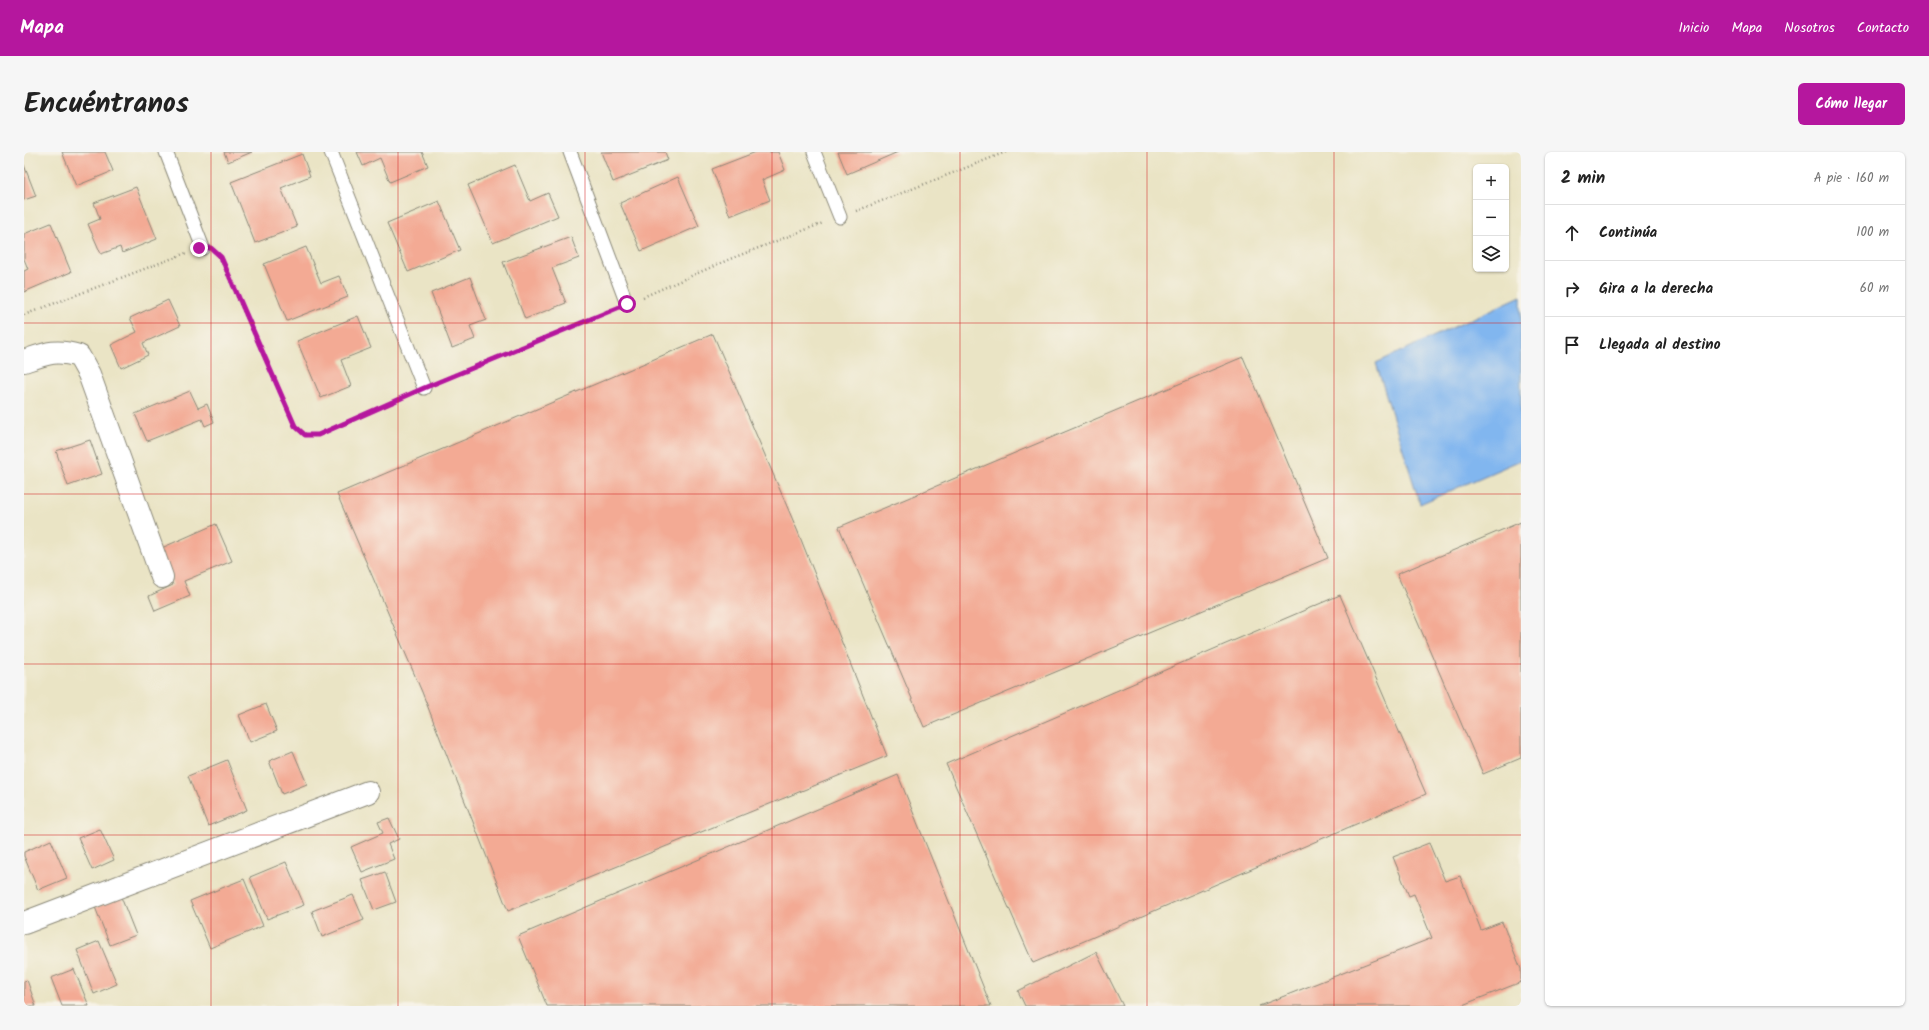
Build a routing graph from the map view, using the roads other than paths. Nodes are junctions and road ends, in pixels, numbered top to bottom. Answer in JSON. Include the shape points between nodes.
{"nodes":[{"id":1,"x":166,"y":152,"type":"edge"},
{"id":2,"x":331,"y":152,"type":"edge"},
{"id":3,"x":570,"y":152,"type":"edge"},
{"id":4,"x":814,"y":152,"type":"edge"},
{"id":5,"x":840,"y":217,"type":"road end"},
{"id":6,"x":203,"y":248,"type":"road end"},
{"id":7,"x":627,"y":304,"type":"road end"},
{"id":8,"x":24,"y":361,"type":"edge"},
{"id":9,"x":424,"y":388,"type":"road end"},
{"id":10,"x":162,"y":577,"type":"dead end"},
{"id":11,"x":368,"y":792,"type":"dead end"},
{"id":12,"x":24,"y":923,"type":"edge"}],
"edges":[{"from":1,"to":6,"type":"lane"},
{"from":2,"to":9,"type":"lane"},
{"from":3,"to":7,"type":"lane"},
{"from":4,"to":5,"type":"lane"},
{"from":8,"to":10,"type":"street","via":[[62,351],[79,356],[89,374]]},
{"from":11,"to":12,"type":"street"}]}
